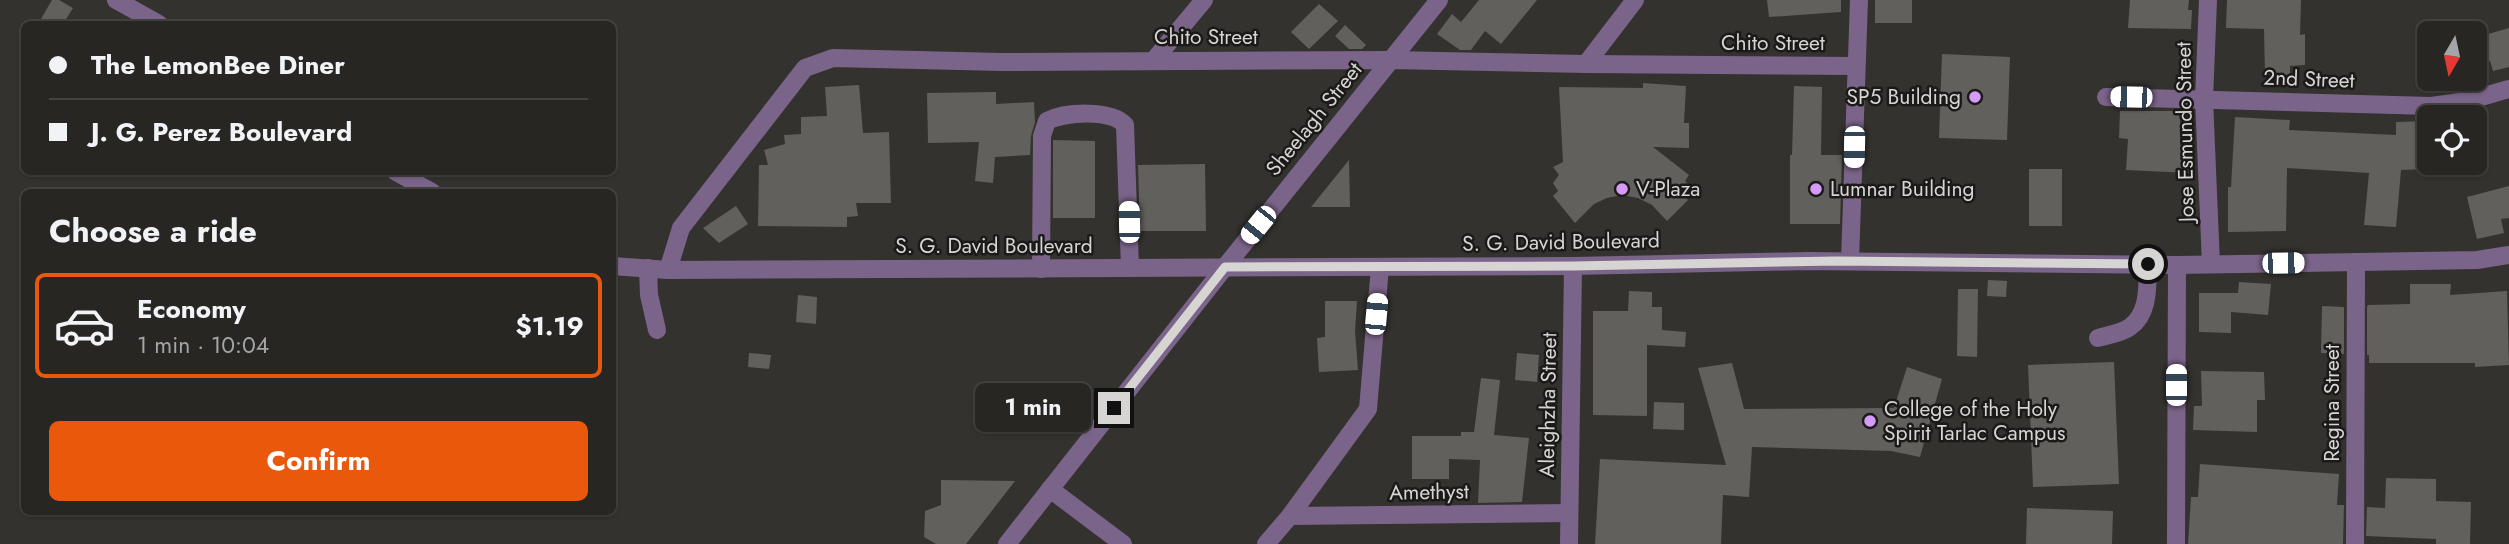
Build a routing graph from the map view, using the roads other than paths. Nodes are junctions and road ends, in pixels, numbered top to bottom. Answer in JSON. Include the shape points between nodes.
{"nodes":[{"id":1,"x":116,"y":0,"type":"edge"},
{"id":2,"x":1204,"y":0,"type":"edge"},
{"id":3,"x":1439,"y":0,"type":"edge"},
{"id":4,"x":1634,"y":0,"type":"edge"},
{"id":5,"x":1859,"y":0,"type":"edge"},
{"id":6,"x":2208,"y":0,"type":"edge"},
{"id":7,"x":154,"y":21,"type":"edge"},
{"id":8,"x":1154,"y":60,"type":"junction"},
{"id":9,"x":1391,"y":60,"type":"junction"},
{"id":10,"x":1586,"y":64,"type":"junction"},
{"id":11,"x":1856,"y":66,"type":"junction"},
{"id":12,"x":2509,"y":89,"type":"edge"},
{"id":13,"x":2106,"y":97,"type":"dead end"},
{"id":14,"x":2204,"y":99,"type":"junction"},
{"id":15,"x":401,"y":175,"type":"edge"},
{"id":16,"x":427,"y":189,"type":"edge"},
{"id":17,"x":2509,"y":255,"type":"edge"},
{"id":18,"x":1850,"y":261,"type":"junction"},
{"id":19,"x":2356,"y":262,"type":"junction"},
{"id":20,"x":2148,"y":264,"type":"junction"},
{"id":21,"x":2211,"y":264,"type":"junction"},
{"id":22,"x":2177,"y":265,"type":"junction"},
{"id":23,"x":616,"y":266,"type":"edge"},
{"id":24,"x":1573,"y":266,"type":"junction"},
{"id":25,"x":1225,"y":267,"type":"junction"},
{"id":26,"x":1380,"y":267,"type":"junction"},
{"id":27,"x":648,"y":268,"type":"junction"},
{"id":28,"x":1130,"y":268,"type":"junction"},
{"id":29,"x":1041,"y":269,"type":"junction"},
{"id":30,"x":668,"y":270,"type":"junction"},
{"id":31,"x":657,"y":330,"type":"dead end"},
{"id":32,"x":2098,"y":338,"type":"dead end"},
{"id":33,"x":1050,"y":489,"type":"junction"},
{"id":34,"x":1569,"y":513,"type":"junction"},
{"id":35,"x":1290,"y":516,"type":"junction"},
{"id":36,"x":1007,"y":544,"type":"edge"},
{"id":37,"x":1123,"y":544,"type":"edge"},
{"id":38,"x":1266,"y":544,"type":"edge"},
{"id":39,"x":1569,"y":544,"type":"edge"},
{"id":40,"x":2176,"y":544,"type":"edge"},
{"id":41,"x":2355,"y":544,"type":"edge"}],
"edges":[{"from":1,"to":7,"type":"street"},
{"from":2,"to":8,"type":"street"},
{"from":3,"to":9,"type":"street","name":"Sheelagh Street"},
{"from":4,"to":10,"type":"street"},
{"from":5,"to":11,"type":"street"},
{"from":6,"to":14,"type":"street","name":"Jose Esmundo Street"},
{"from":8,"to":9,"type":"street","name":"Chito Street"},
{"from":8,"to":30,"type":"street","name":"Chito Street","via":[[833,58],[805,68],[681,228]]},
{"from":9,"to":10,"type":"street","name":"Chito Street"},
{"from":9,"to":25,"type":"street","name":"Sheelagh Street"},
{"from":10,"to":11,"type":"street","name":"Chito Street"},
{"from":11,"to":18,"type":"street"},
{"from":12,"to":14,"type":"street","name":"2nd Street","via":[[2431,106]]},
{"from":13,"to":14,"type":"street","name":"2nd Street"},
{"from":14,"to":21,"type":"street","name":"Jose Esmundo Street"},
{"from":15,"to":16,"type":"street"},
{"from":17,"to":19,"type":"street","name":"S. G. David Boulevard","via":[[2477,260]]},
{"from":18,"to":20,"type":"street","name":"S. G. David Boulevard"},
{"from":18,"to":24,"type":"street","name":"S. G. David Boulevard"},
{"from":19,"to":21,"type":"street","name":"S. G. David Boulevard"},
{"from":19,"to":41,"type":"street","name":"Regina Street"},
{"from":20,"to":22,"type":"street","name":"S. G. David Boulevard"},
{"from":20,"to":32,"type":"street","via":[[2143,310],[2131,327]]},
{"from":21,"to":22,"type":"street","name":"S. G. David Boulevard"},
{"from":22,"to":40,"type":"street"},
{"from":23,"to":27,"type":"street","name":"S. G. David Boulevard"},
{"from":24,"to":26,"type":"street","name":"S. G. David Boulevard"},
{"from":24,"to":34,"type":"street","name":"Aleighzha Street"},
{"from":25,"to":26,"type":"street","name":"S. G. David Boulevard"},
{"from":25,"to":28,"type":"street","name":"S. G. David Boulevard"},
{"from":25,"to":33,"type":"street","name":"Sheelagh Street"},
{"from":26,"to":35,"type":"street","via":[[1368,409]]},
{"from":27,"to":30,"type":"street","name":"S. G. David Boulevard"},
{"from":27,"to":31,"type":"street"},
{"from":28,"to":29,"type":"street","name":"S. G. David Boulevard"},
{"from":28,"to":29,"type":"street","via":[[1125,125],[1119,118],[1059,114],[1047,121],[1042,136]]},
{"from":29,"to":30,"type":"street","name":"S. G. David Boulevard"},
{"from":33,"to":36,"type":"street","name":"Sheelagh Street"},
{"from":33,"to":37,"type":"street"},
{"from":34,"to":35,"type":"street","name":"Amethyst"},
{"from":34,"to":39,"type":"street","name":"Aleighzha Street"},
{"from":35,"to":38,"type":"street"}]}
